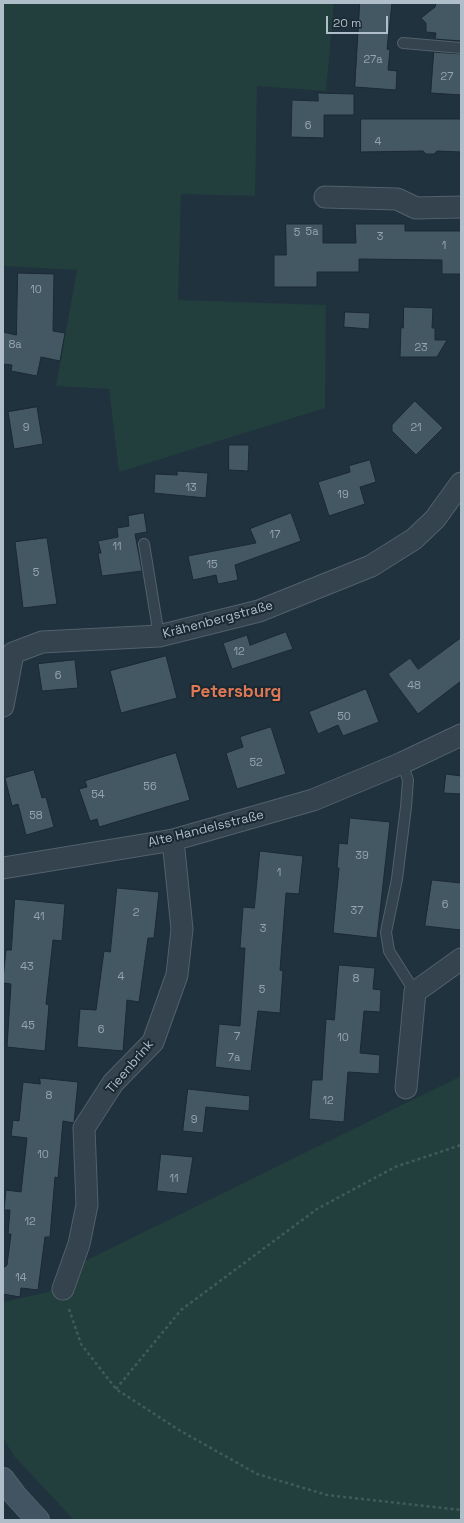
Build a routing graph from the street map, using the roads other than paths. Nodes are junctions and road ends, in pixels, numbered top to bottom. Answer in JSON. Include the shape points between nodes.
{"nodes":[{"id":1,"x":403,"y":43,"type":"dead end"},
{"id":2,"x":461,"y":48,"type":"edge"},
{"id":3,"x":325,"y":198,"type":"dead end"},
{"id":4,"x":461,"y":207,"type":"edge"},
{"id":5,"x":461,"y":483,"type":"edge"},
{"id":6,"x":144,"y":544,"type":"dead end"},
{"id":7,"x":159,"y":636,"type":"junction"},
{"id":8,"x":8,"y":647,"type":"edge"},
{"id":9,"x":3,"y":706,"type":"edge"},
{"id":10,"x":461,"y":735,"type":"edge"},
{"id":11,"x":402,"y":763,"type":"junction"},
{"id":12,"x":172,"y":840,"type":"junction"},
{"id":13,"x":3,"y":868,"type":"edge"},
{"id":14,"x":461,"y":959,"type":"edge"},
{"id":15,"x":415,"y":992,"type":"junction"},
{"id":16,"x":406,"y":1088,"type":"dead end"},
{"id":17,"x":63,"y":1289,"type":"road end"},
{"id":18,"x":3,"y":1479,"type":"edge"},
{"id":19,"x":38,"y":1520,"type":"edge"}],
"edges":[{"from":1,"to":2,"type":"lane"},
{"from":3,"to":4,"type":"street","via":[[397,198],[416,208]]},
{"from":5,"to":7,"type":"street","name":"Krähenbergstraße","via":[[435,519],[414,539],[371,566],[259,611]]},
{"from":6,"to":7,"type":"lane"},
{"from":7,"to":8,"type":"street","name":"Krähenbergstraße","via":[[42,642]]},
{"from":8,"to":9,"type":"street","name":"Krähenbergstraße"},
{"from":10,"to":11,"type":"street","name":"Alte Handelsstraße"},
{"from":11,"to":12,"type":"street","name":"Alte Handelsstraße","via":[[313,800]]},
{"from":11,"to":15,"type":"lane","via":[[408,780],[406,806],[397,879],[386,932],[389,951]]},
{"from":12,"to":13,"type":"street","name":"Alte Handelsstraße"},
{"from":12,"to":17,"type":"street","name":"Tieenbrink","via":[[182,929],[177,975],[153,1042],[113,1083],[84,1128],[88,1205],[80,1244]]},
{"from":14,"to":15,"type":"street"},
{"from":15,"to":16,"type":"street"},
{"from":18,"to":19,"type":"main road","via":[[14,1495]]}]}
